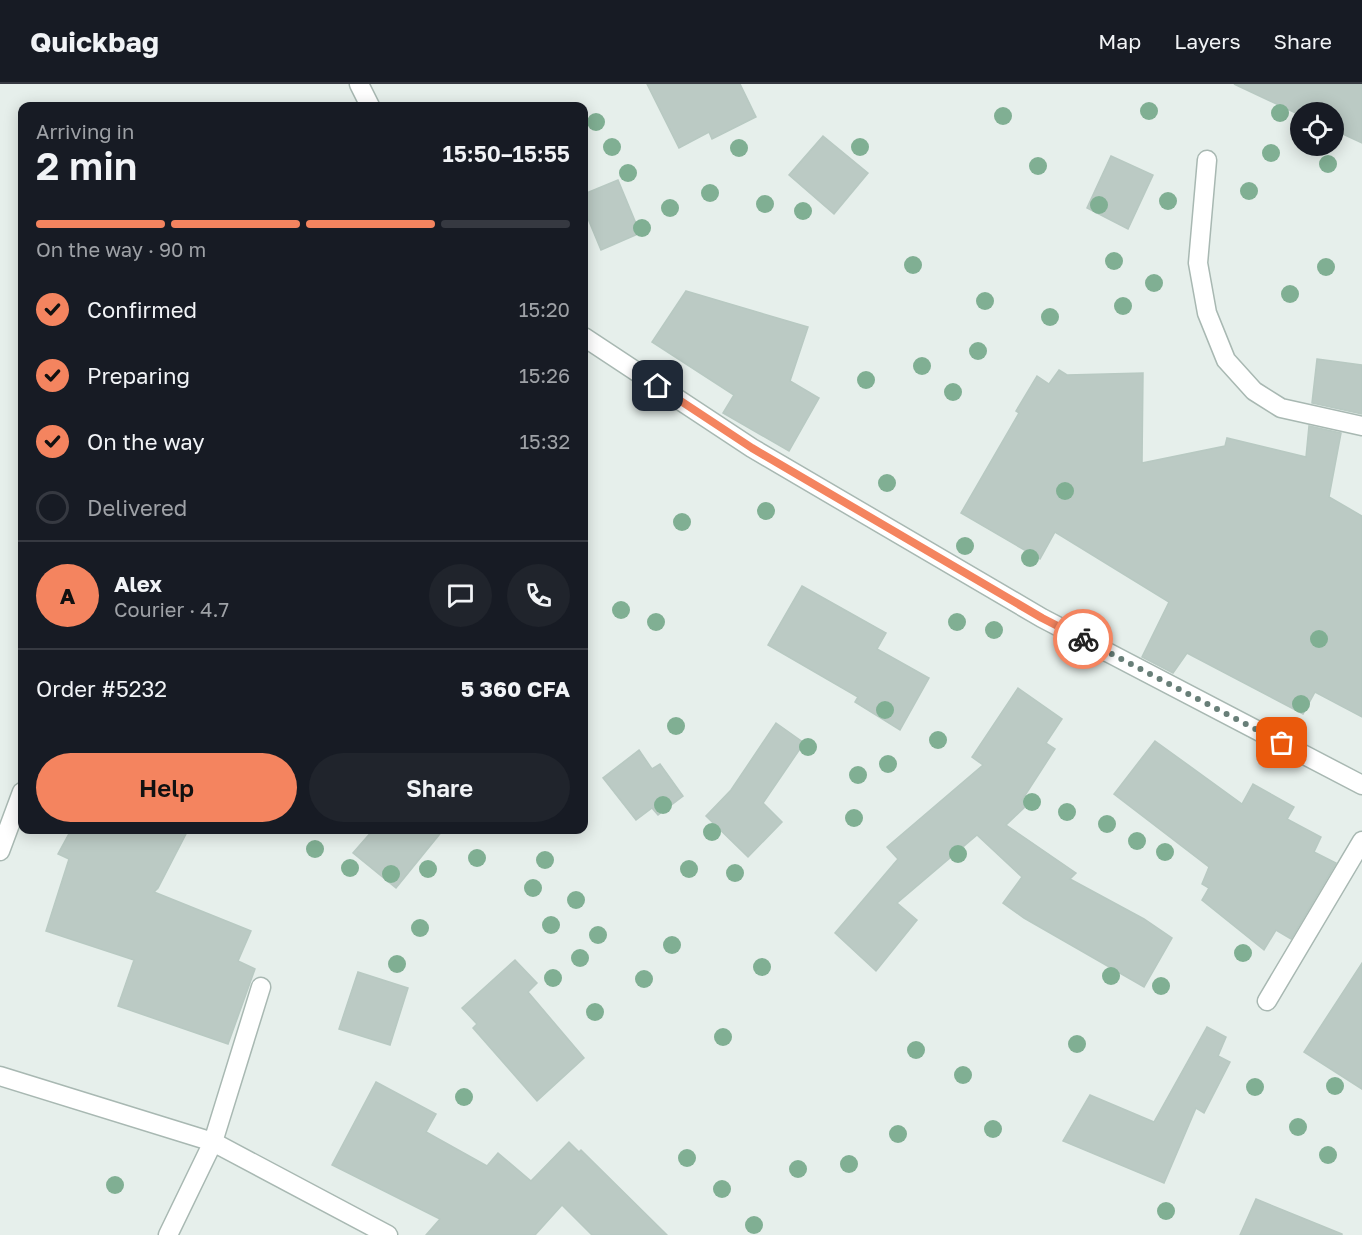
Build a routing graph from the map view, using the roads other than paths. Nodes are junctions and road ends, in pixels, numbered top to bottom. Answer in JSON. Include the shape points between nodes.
{"nodes":[{"id":1,"x":359,"y":84,"type":"edge"},
{"id":2,"x":368,"y":102,"type":"edge"},
{"id":3,"x":1208,"y":160,"type":"dead end"},
{"id":4,"x":588,"y":340,"type":"edge"},
{"id":5,"x":1362,"y":426,"type":"edge"},
{"id":6,"x":1362,"y":785,"type":"edge"},
{"id":7,"x":18,"y":803,"type":"edge"},
{"id":8,"x":1362,"y":841,"type":"edge"},
{"id":9,"x":0,"y":851,"type":"edge"},
{"id":10,"x":261,"y":987,"type":"dead end"},
{"id":11,"x":1267,"y":1001,"type":"dead end"},
{"id":12,"x":0,"y":1076,"type":"edge"},
{"id":13,"x":213,"y":1142,"type":"junction"},
{"id":14,"x":168,"y":1235,"type":"edge"},
{"id":15,"x":388,"y":1235,"type":"edge"}],
"edges":[{"from":1,"to":2,"type":"street"},
{"from":3,"to":5,"type":"street","via":[[1198,263],[1207,314],[1226,360],[1254,391],[1281,408]]},
{"from":4,"to":6,"type":"street","via":[[752,448],[1042,618]]},
{"from":7,"to":9,"type":"street"},
{"from":8,"to":11,"type":"street"},
{"from":10,"to":13,"type":"street"},
{"from":12,"to":13,"type":"street"},
{"from":13,"to":14,"type":"street"},
{"from":13,"to":15,"type":"street"}]}
